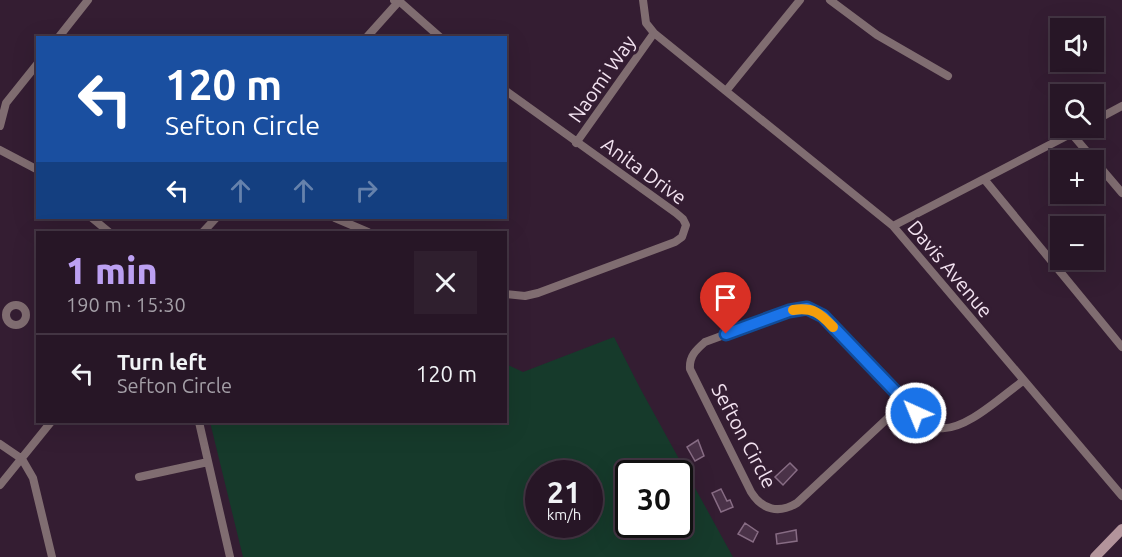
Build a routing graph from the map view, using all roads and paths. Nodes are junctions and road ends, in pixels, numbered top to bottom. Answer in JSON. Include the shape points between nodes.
{"nodes":[{"id":1,"x":88,"y":0,"type":"edge"},
{"id":2,"x":398,"y":0,"type":"edge"},
{"id":3,"x":643,"y":0,"type":"edge"},
{"id":4,"x":801,"y":0,"type":"edge"},
{"id":5,"x":830,"y":0,"type":"edge"},
{"id":6,"x":654,"y":33,"type":"junction"},
{"id":7,"x":60,"y":36,"type":"edge"},
{"id":8,"x":368,"y":36,"type":"edge"},
{"id":9,"x":439,"y":36,"type":"edge"},
{"id":10,"x":36,"y":66,"type":"edge"},
{"id":11,"x":948,"y":76,"type":"dead end"},
{"id":12,"x":726,"y":91,"type":"junction"},
{"id":13,"x":507,"y":92,"type":"edge"},
{"id":14,"x":1122,"y":106,"type":"edge"},
{"id":15,"x":1104,"y":116,"type":"edge"},
{"id":16,"x":0,"y":126,"type":"edge"},
{"id":17,"x":1062,"y":138,"type":"edge"},
{"id":18,"x":1075,"y":138,"type":"edge"},
{"id":19,"x":576,"y":143,"type":"junction"},
{"id":20,"x":0,"y":150,"type":"edge"},
{"id":21,"x":36,"y":169,"type":"edge"},
{"id":22,"x":984,"y":179,"type":"junction"},
{"id":23,"x":1122,"y":194,"type":"edge"},
{"id":24,"x":93,"y":219,"type":"edge"},
{"id":25,"x":215,"y":219,"type":"edge"},
{"id":26,"x":337,"y":219,"type":"edge"},
{"id":27,"x":893,"y":226,"type":"junction"},
{"id":28,"x":108,"y":231,"type":"edge"},
{"id":29,"x":203,"y":231,"type":"edge"},
{"id":30,"x":366,"y":231,"type":"edge"},
{"id":31,"x":507,"y":294,"type":"edge"},
{"id":32,"x":7,"y":319,"type":"dead end"},
{"id":33,"x":0,"y":327,"type":"edge"},
{"id":34,"x":1122,"y":347,"type":"edge"},
{"id":35,"x":1023,"y":381,"type":"junction"},
{"id":36,"x":905,"y":402,"type":"junction"},
{"id":37,"x":50,"y":423,"type":"edge"},
{"id":38,"x":199,"y":423,"type":"edge"},
{"id":39,"x":0,"y":444,"type":"edge"},
{"id":40,"x":22,"y":459,"type":"junction"},
{"id":41,"x":208,"y":462,"type":"junction"},
{"id":42,"x":139,"y":477,"type":"dead end"},
{"id":43,"x":0,"y":485,"type":"edge"},
{"id":44,"x":1122,"y":496,"type":"edge"},
{"id":45,"x":1122,"y":529,"type":"edge"},
{"id":46,"x":52,"y":557,"type":"edge"},
{"id":47,"x":230,"y":557,"type":"edge"},
{"id":48,"x":1095,"y":557,"type":"edge"}],
"edges":[{"from":1,"to":7,"type":"street"},
{"from":2,"to":8,"type":"street"},
{"from":2,"to":9,"type":"street"},
{"from":3,"to":6,"type":"street","via":[[646,23]]},
{"from":4,"to":12,"type":"street"},
{"from":5,"to":11,"type":"street","via":[[877,35]]},
{"from":6,"to":12,"type":"street","name":"Davis Avenue"},
{"from":6,"to":19,"type":"street","name":"Naomi Way"},
{"from":10,"to":16,"type":"street","via":[[6,103]]},
{"from":12,"to":27,"type":"street","name":"Davis Avenue"},
{"from":13,"to":19,"type":"street","name":"Anita Drive"},
{"from":14,"to":15,"type":"street"},
{"from":17,"to":22,"type":"street"},
{"from":18,"to":23,"type":"street"},
{"from":19,"to":31,"type":"street","name":"Anita Drive","via":[[683,219],[685,232],[675,242],[538,293],[525,297]]},
{"from":20,"to":21,"type":"street"},
{"from":22,"to":27,"type":"street"},
{"from":22,"to":34,"type":"street"},
{"from":24,"to":28,"type":"street"},
{"from":25,"to":29,"type":"street"},
{"from":26,"to":30,"type":"street"},
{"from":27,"to":35,"type":"street","name":"Davis Avenue"},
{"from":32,"to":33,"type":"street"},
{"from":35,"to":36,"type":"street","name":"Sefton Circle","via":[[956,427],[940,429],[926,424]]},
{"from":35,"to":44,"type":"street","name":"Davis Avenue"},
{"from":36,"to":36,"type":"street","name":"Sefton Circle","via":[[823,316],[807,308],[705,342],[689,361],[751,492],[770,509],[789,508],[797,503]]},
{"from":37,"to":40,"type":"street"},
{"from":38,"to":41,"type":"street"},
{"from":39,"to":40,"type":"street"},
{"from":40,"to":43,"type":"street"},
{"from":40,"to":46,"type":"street","via":[[33,478]]},
{"from":41,"to":42,"type":"street"},
{"from":41,"to":47,"type":"street"},
{"from":45,"to":48,"type":"main road"}]}
